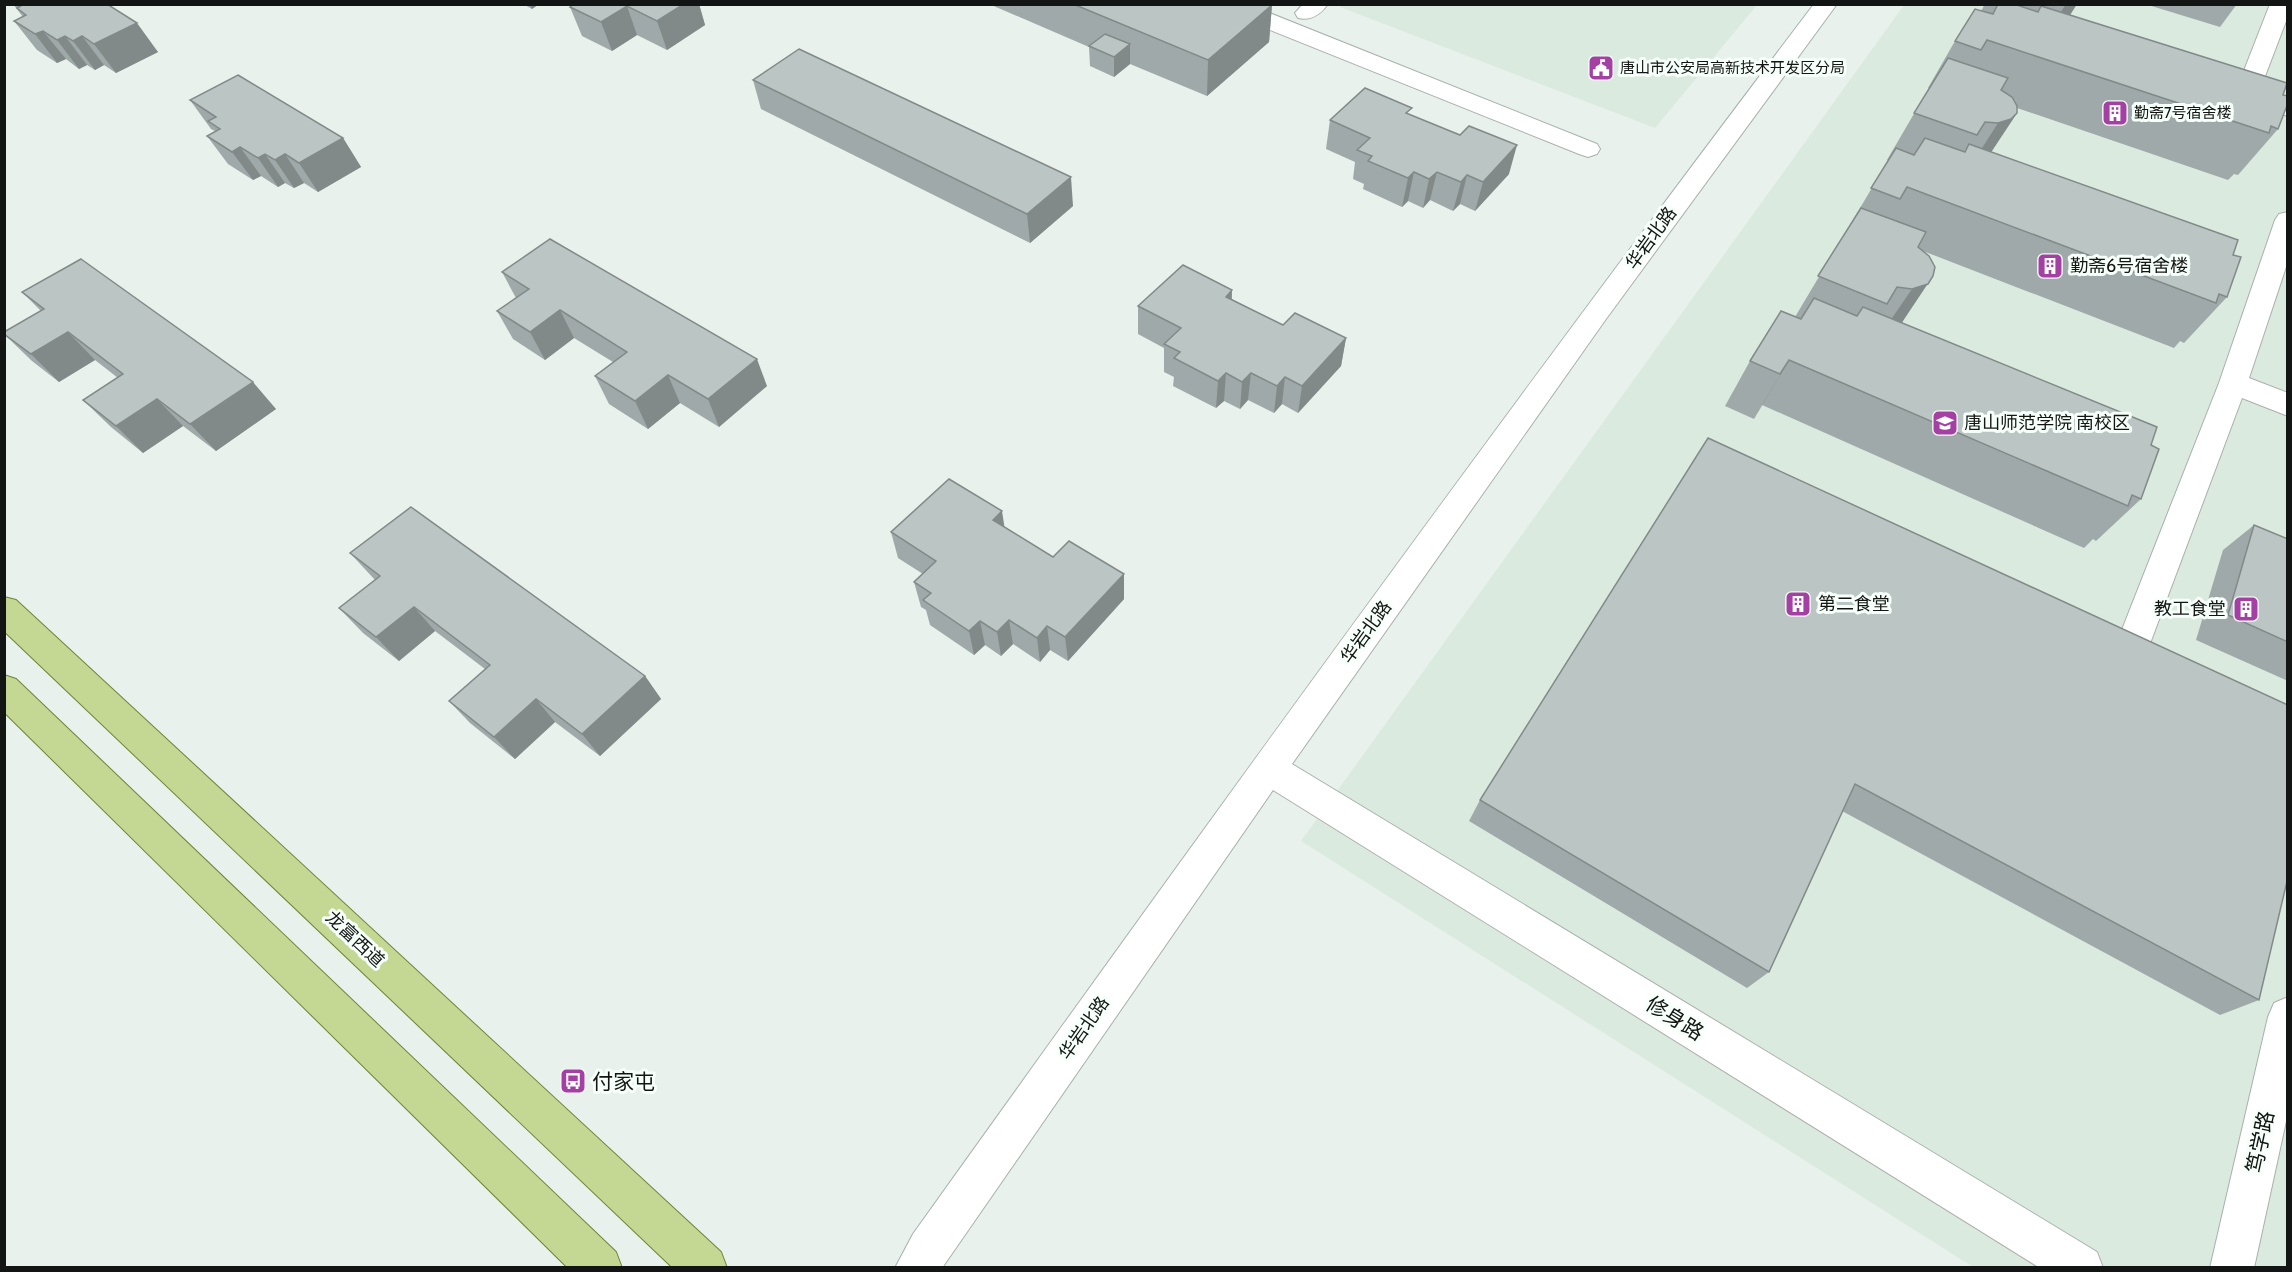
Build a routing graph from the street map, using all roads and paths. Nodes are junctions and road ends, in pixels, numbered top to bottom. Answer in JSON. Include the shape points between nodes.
{"nodes":[{"id":1,"x":1226,"y":4,"type":"edge"},
{"id":2,"x":1826,"y":4,"type":"edge"},
{"id":3,"x":2282,"y":4,"type":"edge"},
{"id":4,"x":2288,"y":109,"type":"edge"},
{"id":5,"x":1588,"y":149,"type":"dead end"},
{"id":6,"x":2288,"y":220,"type":"edge"},
{"id":7,"x":2233,"y":383,"type":"junction"},
{"id":8,"x":2288,"y":405,"type":"edge"},
{"id":9,"x":4,"y":610,"type":"edge"},
{"id":10,"x":2171,"y":676,"type":"edge"},
{"id":11,"x":4,"y":689,"type":"edge"},
{"id":12,"x":1268,"y":768,"type":"junction"},
{"id":13,"x":2288,"y":1017,"type":"edge"},
{"id":14,"x":600,"y":1268,"type":"edge"},
{"id":15,"x":705,"y":1268,"type":"edge"},
{"id":16,"x":917,"y":1268,"type":"edge"},
{"id":17,"x":2081,"y":1268,"type":"edge"},
{"id":18,"x":2232,"y":1268,"type":"edge"}],
"edges":[{"from":1,"to":5,"type":"street"},
{"from":2,"to":12,"type":"street","name":"华岩北路","via":[[1688,187]]},
{"from":3,"to":4,"type":"street","via":[[2246,96]]},
{"from":6,"to":7,"type":"street"},
{"from":7,"to":8,"type":"street"},
{"from":7,"to":10,"type":"street","via":[[2129,655]]},
{"from":9,"to":15,"type":"main road","name":"龙富西道"},
{"from":11,"to":14,"type":"main road"},
{"from":12,"to":16,"type":"street","name":"华岩北路"},
{"from":12,"to":17,"type":"street","name":"修身路"},
{"from":13,"to":18,"type":"street","name":"笃学路"}]}
